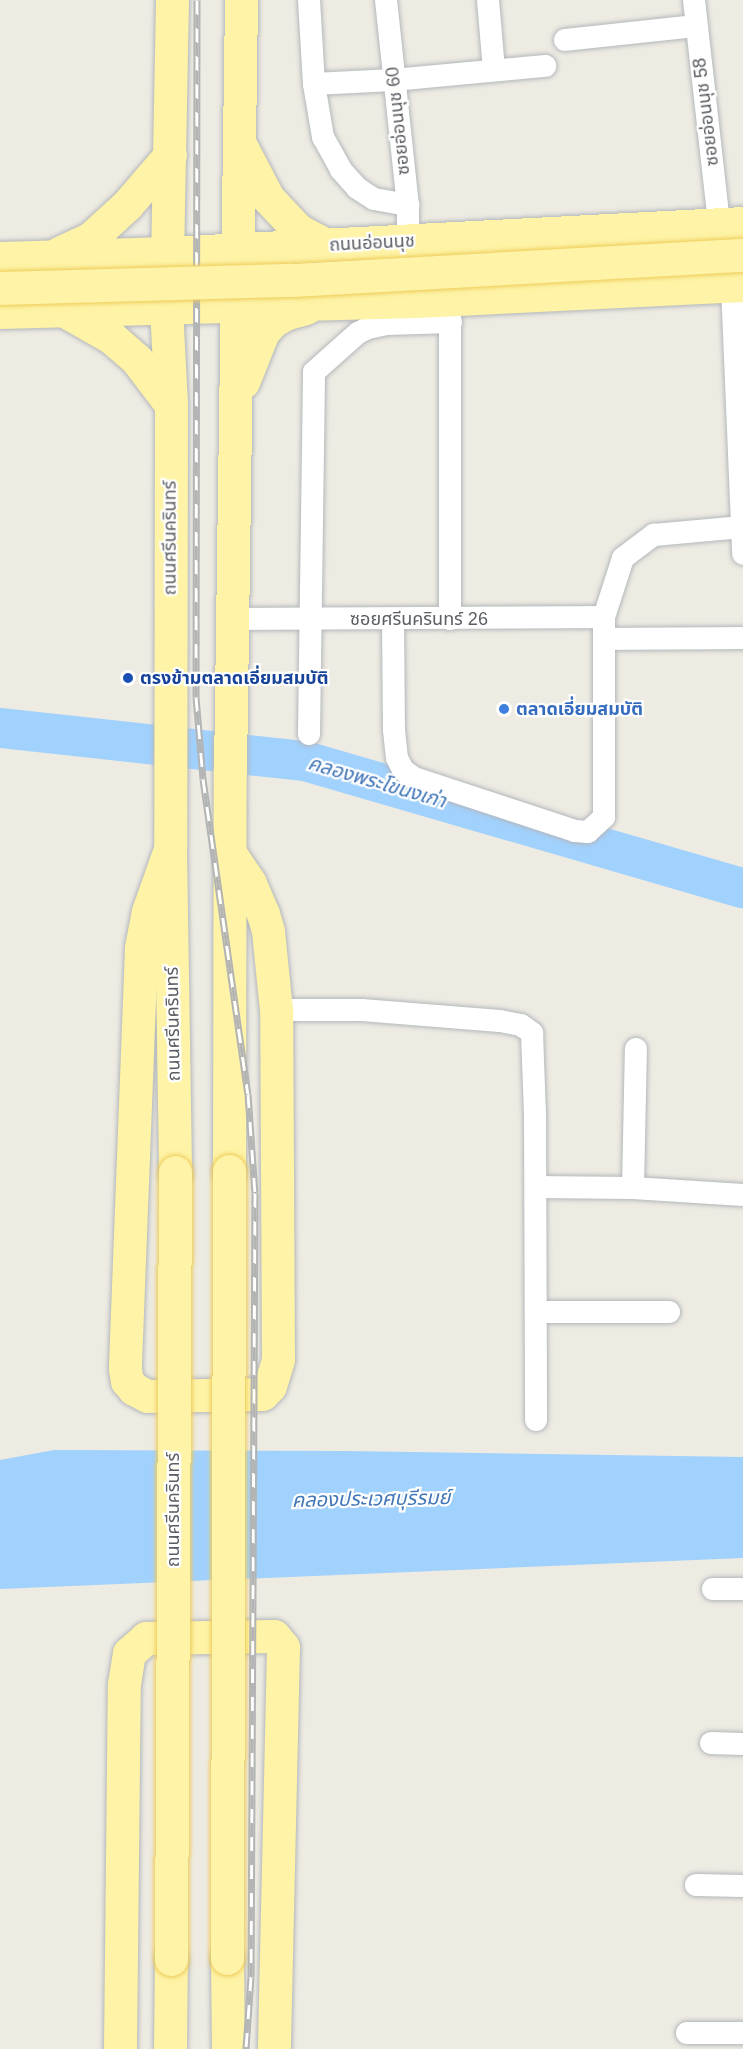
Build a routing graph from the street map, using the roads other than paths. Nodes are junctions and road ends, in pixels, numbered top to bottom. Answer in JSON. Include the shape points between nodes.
{"nodes":[{"id":1,"x":171,"y":0,"type":"edge"},
{"id":2,"x":241,"y":0,"type":"edge"},
{"id":3,"x":309,"y":0,"type":"edge"},
{"id":4,"x":386,"y":0,"type":"edge"},
{"id":5,"x":488,"y":0,"type":"edge"},
{"id":6,"x":694,"y":0,"type":"edge"},
{"id":7,"x":696,"y":26,"type":"junction"},
{"id":8,"x":565,"y":40,"type":"dead end"},
{"id":9,"x":545,"y":66,"type":"dead end"},
{"id":10,"x":494,"y":70,"type":"junction"},
{"id":11,"x":393,"y":80,"type":"junction"},
{"id":12,"x":314,"y":84,"type":"junction"},
{"id":13,"x":239,"y":142,"type":"junction"},
{"id":14,"x":170,"y":155,"type":"junction"},
{"id":15,"x":408,"y":205,"type":"junction"},
{"id":16,"x":731,"y":223,"type":"edge"},
{"id":17,"x":408,"y":242,"type":"junction"},
{"id":18,"x":326,"y":245,"type":"junction"},
{"id":19,"x":236,"y":249,"type":"junction"},
{"id":20,"x":167,"y":253,"type":"junction"},
{"id":21,"x":55,"y":255,"type":"junction"},
{"id":22,"x":743,"y":255,"type":"edge"},
{"id":23,"x":0,"y":258,"type":"edge"},
{"id":24,"x":738,"y":286,"type":"edge"},
{"id":25,"x":0,"y":288,"type":"edge"},
{"id":26,"x":416,"y":301,"type":"junction"},
{"id":27,"x":326,"y":303,"type":"junction"},
{"id":28,"x":236,"y":306,"type":"junction"},
{"id":29,"x":166,"y":308,"type":"junction"},
{"id":30,"x":63,"y":310,"type":"junction"},
{"id":31,"x":450,"y":310,"type":"junction"},
{"id":32,"x":0,"y":312,"type":"edge"},
{"id":33,"x":171,"y":405,"type":"junction"},
{"id":34,"x":235,"y":408,"type":"junction"},
{"id":35,"x":742,"y":527,"type":"edge"},
{"id":36,"x":743,"y":554,"type":"edge"},
{"id":37,"x":604,"y":617,"type":"junction"},
{"id":38,"x":233,"y":619,"type":"junction"},
{"id":39,"x":311,"y":619,"type":"junction"},
{"id":40,"x":450,"y":619,"type":"junction"},
{"id":41,"x":393,"y":620,"type":"junction"},
{"id":42,"x":743,"y":638,"type":"edge"},
{"id":43,"x":604,"y":639,"type":"junction"},
{"id":44,"x":309,"y":734,"type":"dead end"},
{"id":45,"x":170,"y":849,"type":"junction"},
{"id":46,"x":229,"y":852,"type":"junction"},
{"id":47,"x":276,"y":1010,"type":"junction"},
{"id":48,"x":636,"y":1049,"type":"dead end"},
{"id":49,"x":536,"y":1187,"type":"junction"},
{"id":50,"x":633,"y":1188,"type":"junction"},
{"id":51,"x":743,"y":1195,"type":"edge"},
{"id":52,"x":536,"y":1312,"type":"junction"},
{"id":53,"x":669,"y":1312,"type":"dead end"},
{"id":54,"x":536,"y":1420,"type":"dead end"},
{"id":55,"x":743,"y":1588,"type":"edge"},
{"id":56,"x":713,"y":1589,"type":"dead end"},
{"id":57,"x":711,"y":1743,"type":"dead end"},
{"id":58,"x":743,"y":1744,"type":"edge"},
{"id":59,"x":696,"y":1885,"type":"dead end"},
{"id":60,"x":743,"y":1886,"type":"edge"},
{"id":61,"x":687,"y":2033,"type":"dead end"},
{"id":62,"x":743,"y":2033,"type":"edge"},
{"id":63,"x":120,"y":2049,"type":"edge"},
{"id":64,"x":170,"y":2049,"type":"edge"},
{"id":65,"x":228,"y":2049,"type":"edge"},
{"id":66,"x":274,"y":2049,"type":"edge"}],
"edges":[{"from":1,"to":14,"type":"main road","name":"ถนนศรีนครินทร์"},
{"from":2,"to":13,"type":"main road"},
{"from":3,"to":12,"type":"street"},
{"from":4,"to":11,"type":"street","name":"ซอยอ่อนนุช 60"},
{"from":5,"to":10,"type":"street"},
{"from":6,"to":7,"type":"street","name":"ซอยอ่อนนุช 58"},
{"from":7,"to":8,"type":"street"},
{"from":7,"to":16,"type":"street","name":"ซอยอ่อนนุช 58"},
{"from":9,"to":10,"type":"street"},
{"from":10,"to":11,"type":"street"},
{"from":11,"to":12,"type":"street"},
{"from":11,"to":15,"type":"street","name":"ซอยอ่อนนุช 60"},
{"from":12,"to":15,"type":"street","via":[[323,137],[342,170],[357,188],[374,199]]},
{"from":13,"to":18,"type":"main road","via":[[268,198],[298,230]]},
{"from":13,"to":19,"type":"main road"},
{"from":14,"to":20,"type":"main road","name":"ถนนศรีนครินทร์"},
{"from":14,"to":21,"type":"main road","via":[[127,205],[91,238]]},
{"from":15,"to":17,"type":"street","name":"ซอยอ่อนนุช 60"},
{"from":16,"to":17,"type":"main road","name":"ถนนอ่อนนุช"},
{"from":17,"to":18,"type":"main road","name":"ถนนอ่อนนุช"},
{"from":17,"to":26,"type":"main road","via":[[397,251],[391,265],[398,281]]},
{"from":18,"to":19,"type":"main road","name":"ถนนอ่อนนุช"},
{"from":19,"to":20,"type":"main road","name":"ถนนอ่อนนุช"},
{"from":19,"to":28,"type":"main road"},
{"from":20,"to":21,"type":"main road","name":"ถนนอ่อนนุช"},
{"from":20,"to":29,"type":"main road","name":"ถนนศรีนครินทร์"},
{"from":21,"to":23,"type":"main road","name":"ถนนอ่อนนุช"},
{"from":22,"to":25,"type":"main road","name":"ถนนอ่อนนุช","bridge":true,"via":[[293,280]]},
{"from":24,"to":31,"type":"main road"},
{"from":24,"to":35,"type":"street"},
{"from":26,"to":27,"type":"main road"},
{"from":26,"to":31,"type":"main road"},
{"from":27,"to":28,"type":"main road"},
{"from":27,"to":34,"type":"main road","via":[[273,321],[250,359]]},
{"from":28,"to":29,"type":"main road"},
{"from":28,"to":34,"type":"main road"},
{"from":29,"to":30,"type":"main road"},
{"from":29,"to":33,"type":"main road","name":"ถนนศรีนครินทร์"},
{"from":30,"to":32,"type":"main road"},
{"from":30,"to":33,"type":"main road","via":[[112,338],[137,360]]},
{"from":31,"to":39,"type":"street","via":[[357,333],[314,372]]},
{"from":31,"to":40,"type":"street"},
{"from":33,"to":45,"type":"main road","name":"ถนนศรีนครินทร์"},
{"from":34,"to":38,"type":"main road"},
{"from":35,"to":36,"type":"street"},
{"from":35,"to":37,"type":"street","via":[[654,535],[623,558]]},
{"from":37,"to":40,"type":"street","name":"ซอยศรีนครินทร์ 26"},
{"from":37,"to":43,"type":"street"},
{"from":38,"to":39,"type":"street","name":"ซอยศรีนครินทร์ 26"},
{"from":38,"to":46,"type":"main road"},
{"from":39,"to":41,"type":"street","name":"ซอยศรีนครินทร์ 26"},
{"from":39,"to":44,"type":"street"},
{"from":40,"to":41,"type":"street","name":"ซอยศรีนครินทร์ 26"},
{"from":41,"to":43,"type":"street","via":[[394,730],[397,758],[403,770],[414,778],[575,831],[588,832],[604,817]]},
{"from":42,"to":43,"type":"street"},
{"from":45,"to":47,"type":"main road","via":[[148,911],[141,948],[125,1369],[127,1381],[147,1396],[262,1394],[275,1374]]},
{"from":45,"to":64,"type":"main road","name":"ถนนศรีนครินทร์","bridge":true,"via":[[175,1172]]},
{"from":46,"to":47,"type":"main road","via":[[250,883],[263,914]]},
{"from":46,"to":65,"type":"main road","bridge":true},
{"from":47,"to":49,"type":"street","via":[[362,1010],[521,1025],[532,1033],[534,1042]]},
{"from":48,"to":50,"type":"street"},
{"from":49,"to":50,"type":"street"},
{"from":49,"to":52,"type":"street"},
{"from":50,"to":51,"type":"street"},
{"from":52,"to":53,"type":"street"},
{"from":52,"to":54,"type":"street"},
{"from":55,"to":56,"type":"street"},
{"from":57,"to":58,"type":"street"},
{"from":59,"to":60,"type":"street"},
{"from":61,"to":62,"type":"street"},
{"from":63,"to":66,"type":"main road","via":[[124,1684],[129,1653],[146,1638],[274,1636],[283,1647]]}]}
